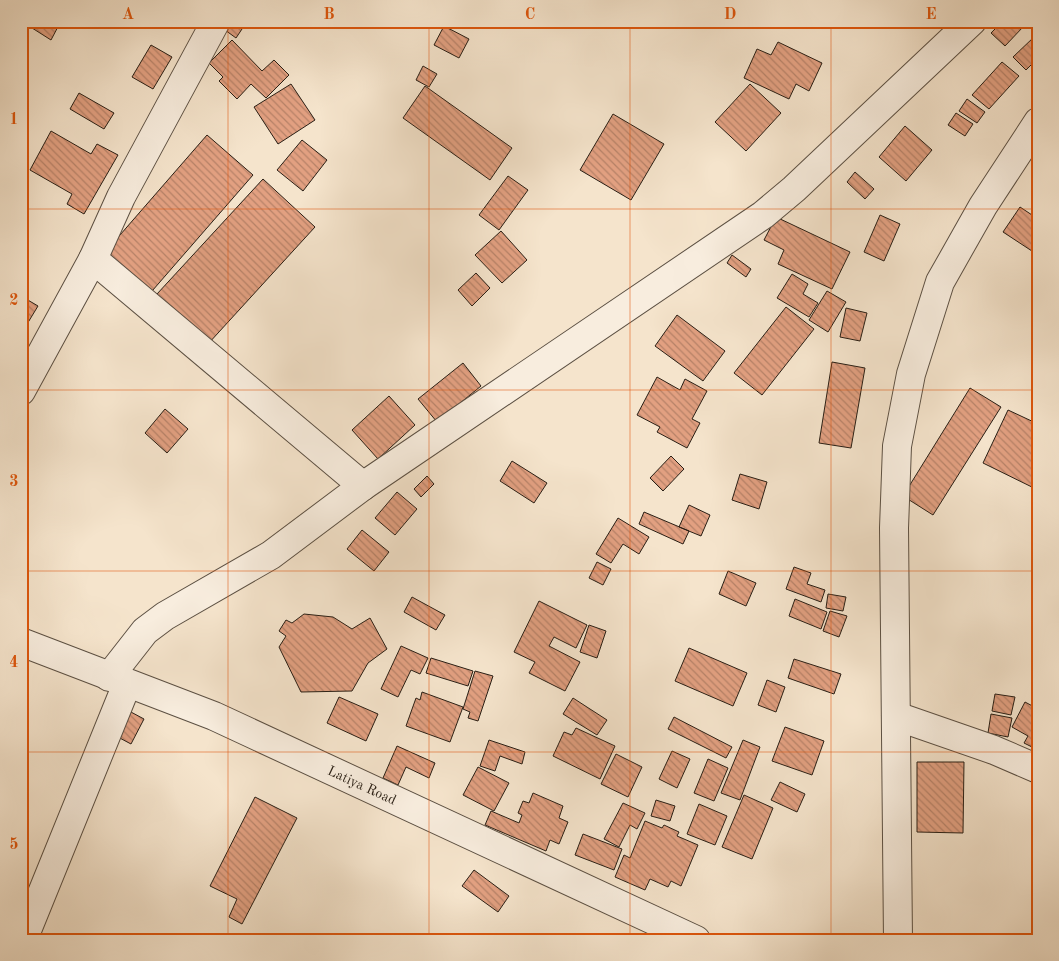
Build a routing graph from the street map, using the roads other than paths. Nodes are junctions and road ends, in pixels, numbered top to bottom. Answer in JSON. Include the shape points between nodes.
{"nodes":[{"id":1,"x":216,"y":21,"type":"edge"},
{"id":2,"x":972,"y":21,"type":"edge"},
{"id":3,"x":1038,"y":122,"type":"edge"},
{"id":4,"x":93,"y":259,"type":"junction"},
{"id":5,"x":21,"y":391,"type":"edge"},
{"id":6,"x":363,"y":486,"type":"junction"},
{"id":7,"x":21,"y":642,"type":"edge"},
{"id":8,"x":118,"y":680,"type":"junction"},
{"id":9,"x":896,"y":716,"type":"junction"},
{"id":10,"x":1038,"y":769,"type":"edge"},
{"id":11,"x":24,"y":940,"type":"edge"},
{"id":12,"x":696,"y":940,"type":"edge"},
{"id":13,"x":898,"y":940,"type":"edge"}],
"edges":[{"from":1,"to":4,"type":"street","via":[[121,197]]},
{"from":2,"to":6,"type":"street","via":[[763,215]]},
{"from":3,"to":9,"type":"street","via":[[983,206],[940,282],[911,374],[897,446],[894,528]]},
{"from":4,"to":5,"type":"street"},
{"from":4,"to":6,"type":"street"},
{"from":6,"to":8,"type":"street","via":[[271,555],[165,616],[145,631]]},
{"from":7,"to":8,"type":"street","name":"Latiya Road"},
{"from":8,"to":11,"type":"street"},
{"from":8,"to":12,"type":"street","name":"Latiya Road","via":[[214,716]]},
{"from":9,"to":10,"type":"street"},
{"from":9,"to":13,"type":"street"}]}
